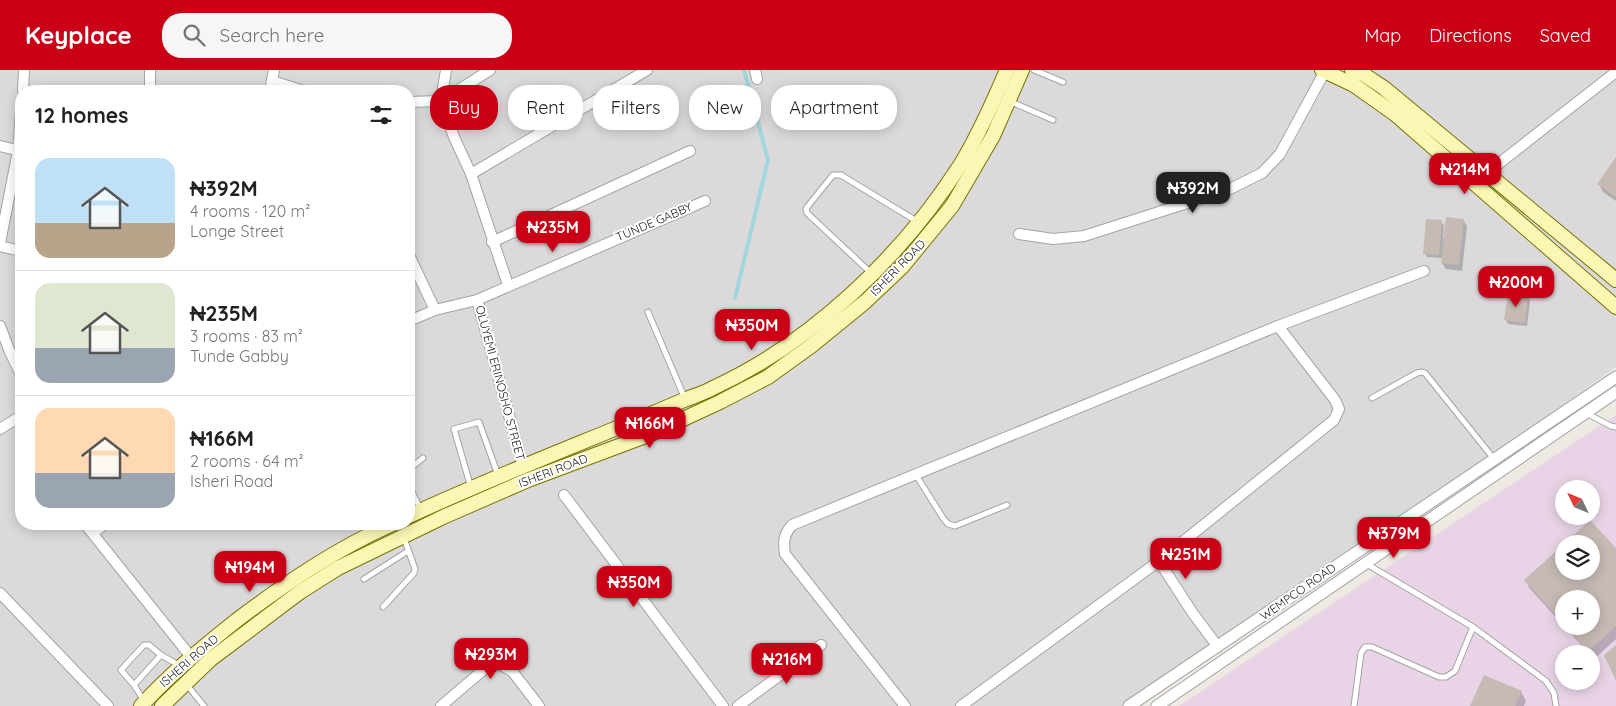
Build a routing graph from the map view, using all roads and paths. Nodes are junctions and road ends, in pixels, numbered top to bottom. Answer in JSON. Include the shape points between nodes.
{"nodes":[{"id":1,"x":24,"y":70,"type":"edge"},
{"id":2,"x":150,"y":70,"type":"edge"},
{"id":3,"x":274,"y":70,"type":"edge"},
{"id":4,"x":446,"y":70,"type":"edge"},
{"id":5,"x":490,"y":70,"type":"edge"},
{"id":6,"x":646,"y":70,"type":"edge"},
{"id":7,"x":1007,"y":70,"type":"edge"},
{"id":8,"x":1022,"y":70,"type":"edge"},
{"id":9,"x":1034,"y":70,"type":"edge"},
{"id":10,"x":1352,"y":70,"type":"edge"},
{"id":11,"x":1324,"y":71,"type":"edge"},
{"id":12,"x":1616,"y":72,"type":"edge"},
{"id":13,"x":1063,"y":82,"type":"dead end"},
{"id":14,"x":23,"y":85,"type":"edge"},
{"id":15,"x":150,"y":85,"type":"edge"},
{"id":16,"x":271,"y":85,"type":"edge"},
{"id":17,"x":444,"y":85,"type":"edge"},
{"id":18,"x":466,"y":85,"type":"edge"},
{"id":19,"x":430,"y":101,"type":"edge"},
{"id":20,"x":1008,"y":101,"type":"junction"},
{"id":21,"x":415,"y":102,"type":"edge"},
{"id":22,"x":1053,"y":120,"type":"dead end"},
{"id":23,"x":451,"y":130,"type":"edge"},
{"id":24,"x":0,"y":146,"type":"edge"},
{"id":25,"x":15,"y":150,"type":"edge"},
{"id":26,"x":690,"y":151,"type":"dead end"},
{"id":27,"x":15,"y":174,"type":"edge"},
{"id":28,"x":471,"y":174,"type":"junction"},
{"id":29,"x":1487,"y":174,"type":"junction"},
{"id":30,"x":1474,"y":183,"type":"junction"},
{"id":31,"x":705,"y":201,"type":"dead end"},
{"id":32,"x":919,"y":223,"type":"junction"},
{"id":33,"x":1019,"y":234,"type":"dead end"},
{"id":34,"x":492,"y":242,"type":"junction"},
{"id":35,"x":0,"y":244,"type":"edge"},
{"id":36,"x":15,"y":249,"type":"edge"},
{"id":37,"x":415,"y":268,"type":"edge"},
{"id":38,"x":1424,"y":271,"type":"dead end"},
{"id":39,"x":873,"y":274,"type":"junction"},
{"id":40,"x":1616,"y":280,"type":"edge"},
{"id":41,"x":508,"y":285,"type":"junction"},
{"id":42,"x":477,"y":300,"type":"junction"},
{"id":43,"x":1616,"y":307,"type":"edge"},
{"id":44,"x":435,"y":310,"type":"junction"},
{"id":45,"x":648,"y":312,"type":"dead end"},
{"id":46,"x":415,"y":318,"type":"edge"},
{"id":47,"x":0,"y":326,"type":"edge"},
{"id":48,"x":1278,"y":326,"type":"junction"},
{"id":49,"x":15,"y":362,"type":"edge"},
{"id":50,"x":1616,"y":377,"type":"edge"},
{"id":51,"x":1616,"y":392,"type":"edge"},
{"id":52,"x":1372,"y":398,"type":"dead end"},
{"id":53,"x":685,"y":400,"type":"junction"},
{"id":54,"x":1585,"y":413,"type":"junction"},
{"id":55,"x":15,"y":420,"type":"edge"},
{"id":56,"x":1616,"y":427,"type":"edge"},
{"id":57,"x":0,"y":429,"type":"edge"},
{"id":58,"x":423,"y":458,"type":"dead end"},
{"id":59,"x":1494,"y":459,"type":"junction"},
{"id":60,"x":415,"y":464,"type":"edge"},
{"id":61,"x":523,"y":466,"type":"junction"},
{"id":62,"x":916,"y":475,"type":"junction"},
{"id":63,"x":499,"y":476,"type":"junction"},
{"id":64,"x":472,"y":488,"type":"junction"},
{"id":65,"x":564,"y":495,"type":"dead end"},
{"id":66,"x":1007,"y":505,"type":"dead end"},
{"id":67,"x":415,"y":513,"type":"edge"},
{"id":68,"x":91,"y":530,"type":"edge"},
{"id":69,"x":97,"y":530,"type":"edge"},
{"id":70,"x":368,"y":530,"type":"edge"},
{"id":71,"x":93,"y":533,"type":"junction"},
{"id":72,"x":404,"y":537,"type":"junction"},
{"id":73,"x":408,"y":551,"type":"junction"},
{"id":74,"x":332,"y":554,"type":"junction"},
{"id":75,"x":1159,"y":561,"type":"junction"},
{"id":76,"x":1365,"y":563,"type":"junction"},
{"id":77,"x":338,"y":568,"type":"junction"},
{"id":78,"x":364,"y":579,"type":"dead end"},
{"id":79,"x":0,"y":593,"type":"edge"},
{"id":80,"x":383,"y":607,"type":"dead end"},
{"id":81,"x":1473,"y":627,"type":"junction"},
{"id":82,"x":821,"y":645,"type":"dead end"},
{"id":83,"x":1218,"y":647,"type":"junction"},
{"id":84,"x":161,"y":655,"type":"junction"},
{"id":85,"x":186,"y":661,"type":"junction"},
{"id":86,"x":185,"y":683,"type":"junction"},
{"id":87,"x":134,"y":685,"type":"junction"},
{"id":88,"x":143,"y":704,"type":"edge"},
{"id":89,"x":108,"y":706,"type":"edge"},
{"id":90,"x":162,"y":706,"type":"edge"},
{"id":91,"x":204,"y":706,"type":"edge"},
{"id":92,"x":441,"y":706,"type":"edge"},
{"id":93,"x":539,"y":706,"type":"edge"},
{"id":94,"x":723,"y":706,"type":"edge"},
{"id":95,"x":738,"y":706,"type":"edge"},
{"id":96,"x":905,"y":706,"type":"edge"},
{"id":97,"x":961,"y":706,"type":"edge"},
{"id":98,"x":1128,"y":706,"type":"edge"},
{"id":99,"x":1157,"y":706,"type":"edge"},
{"id":100,"x":1354,"y":706,"type":"edge"},
{"id":101,"x":1556,"y":706,"type":"edge"}],
"edges":[{"from":1,"to":14,"type":"street"},
{"from":2,"to":15,"type":"street"},
{"from":3,"to":16,"type":"street"},
{"from":4,"to":17,"type":"street"},
{"from":5,"to":18,"type":"street"},
{"from":6,"to":28,"type":"street"},
{"from":7,"to":32,"type":"main road","name":"ISHERI ROAD","via":[[980,130]]},
{"from":8,"to":20,"type":"main road","name":"ISHERI ROAD"},
{"from":9,"to":13,"type":"lane"},
{"from":10,"to":29,"type":"main road","via":[[1384,88]]},
{"from":11,"to":30,"type":"main road","via":[[1354,85],[1395,114]]},
{"from":11,"to":33,"type":"street","via":[[1280,154],[1262,173],[1228,190],[1084,236],[1053,239]]},
{"from":12,"to":29,"type":"street"},
{"from":19,"to":21,"type":"street"},
{"from":20,"to":22,"type":"lane"},
{"from":20,"to":72,"type":"main road","name":"ISHERI ROAD","via":[[974,170],[929,235],[902,267],[865,302],[811,346],[768,377],[720,402],[651,434],[519,484]]},
{"from":23,"to":28,"type":"street"},
{"from":24,"to":25,"type":"street"},
{"from":26,"to":34,"type":"street"},
{"from":27,"to":35,"type":"street"},
{"from":28,"to":34,"type":"street"},
{"from":29,"to":30,"type":"street"},
{"from":29,"to":40,"type":"main road"},
{"from":30,"to":43,"type":"main road"},
{"from":31,"to":41,"type":"street","name":"TUNDE GABBY"},
{"from":32,"to":39,"type":"main road","name":"ISHERI ROAD"},
{"from":32,"to":39,"type":"lane","via":[[841,175],[833,175],[808,206],[807,213]]},
{"from":34,"to":41,"type":"street"},
{"from":35,"to":36,"type":"street"},
{"from":37,"to":44,"type":"street"},
{"from":38,"to":48,"type":"street"},
{"from":39,"to":53,"type":"main road","name":"ISHERI ROAD","via":[[837,306],[761,362]]},
{"from":41,"to":42,"type":"street","name":"TUNDE GABBY"},
{"from":42,"to":44,"type":"street","name":"TUNDE GABBY"},
{"from":42,"to":61,"type":"street","name":"OLUYEMI ERINOSHO STREET"},
{"from":44,"to":46,"type":"street","name":"TUNDE GABBY"},
{"from":45,"to":53,"type":"lane"},
{"from":47,"to":49,"type":"street"},
{"from":48,"to":62,"type":"street"},
{"from":48,"to":75,"type":"street","via":[[1336,400],[1339,409],[1334,420]]},
{"from":50,"to":59,"type":"street","name":"WEMPCO ROAD"},
{"from":51,"to":54,"type":"street","name":"WEMPCO ROAD"},
{"from":52,"to":59,"type":"lane","via":[[1417,373],[1425,373]]},
{"from":53,"to":61,"type":"main road","name":"ISHERI ROAD"},
{"from":54,"to":56,"type":"lane"},
{"from":54,"to":76,"type":"street","name":"WEMPCO ROAD"},
{"from":55,"to":57,"type":"street"},
{"from":58,"to":60,"type":"lane"},
{"from":59,"to":83,"type":"street","name":"WEMPCO ROAD"},
{"from":61,"to":63,"type":"main road","name":"ISHERI ROAD"},
{"from":62,"to":66,"type":"lane","via":[[948,524],[955,526]]},
{"from":62,"to":96,"type":"street","via":[[792,525],[783,544],[785,554]]},
{"from":63,"to":64,"type":"main road","name":"ISHERI ROAD"},
{"from":63,"to":64,"type":"lane","via":[[479,422],[454,429]]},
{"from":64,"to":67,"type":"main road","name":"ISHERI ROAD"},
{"from":65,"to":94,"type":"street"},
{"from":68,"to":71,"type":"street"},
{"from":69,"to":71,"type":"street"},
{"from":70,"to":74,"type":"main road","name":"ISHERI ROAD"},
{"from":71,"to":85,"type":"street"},
{"from":72,"to":73,"type":"lane"},
{"from":72,"to":77,"type":"main road","name":"ISHERI ROAD"},
{"from":73,"to":78,"type":"lane"},
{"from":73,"to":80,"type":"lane","via":[[414,573]]},
{"from":74,"to":77,"type":"main road"},
{"from":74,"to":85,"type":"main road","name":"ISHERI ROAD","via":[[286,584]]},
{"from":75,"to":83,"type":"street"},
{"from":75,"to":97,"type":"street"},
{"from":76,"to":81,"type":"lane"},
{"from":76,"to":99,"type":"street","name":"WEMPCO ROAD"},
{"from":77,"to":86,"type":"main road","name":"ISHERI ROAD","via":[[242,635]]},
{"from":79,"to":89,"type":"street"},
{"from":81,"to":100,"type":"lane","via":[[1455,671],[1446,677],[1365,647],[1360,653]]},
{"from":81,"to":101,"type":"lane","via":[[1546,681],[1554,693]]},
{"from":82,"to":95,"type":"street"},
{"from":83,"to":98,"type":"street","name":"WEMPCO ROAD"},
{"from":84,"to":85,"type":"lane"},
{"from":84,"to":87,"type":"lane"},
{"from":84,"to":87,"type":"lane","via":[[146,644],[133,656],[121,670]]},
{"from":85,"to":88,"type":"main road","name":"ISHERI ROAD"},
{"from":86,"to":90,"type":"main road","name":"ISHERI ROAD"},
{"from":86,"to":91,"type":"lane"},
{"from":87,"to":88,"type":"lane"},
{"from":92,"to":93,"type":"street","via":[[488,666],[501,665],[512,672]]}]}
